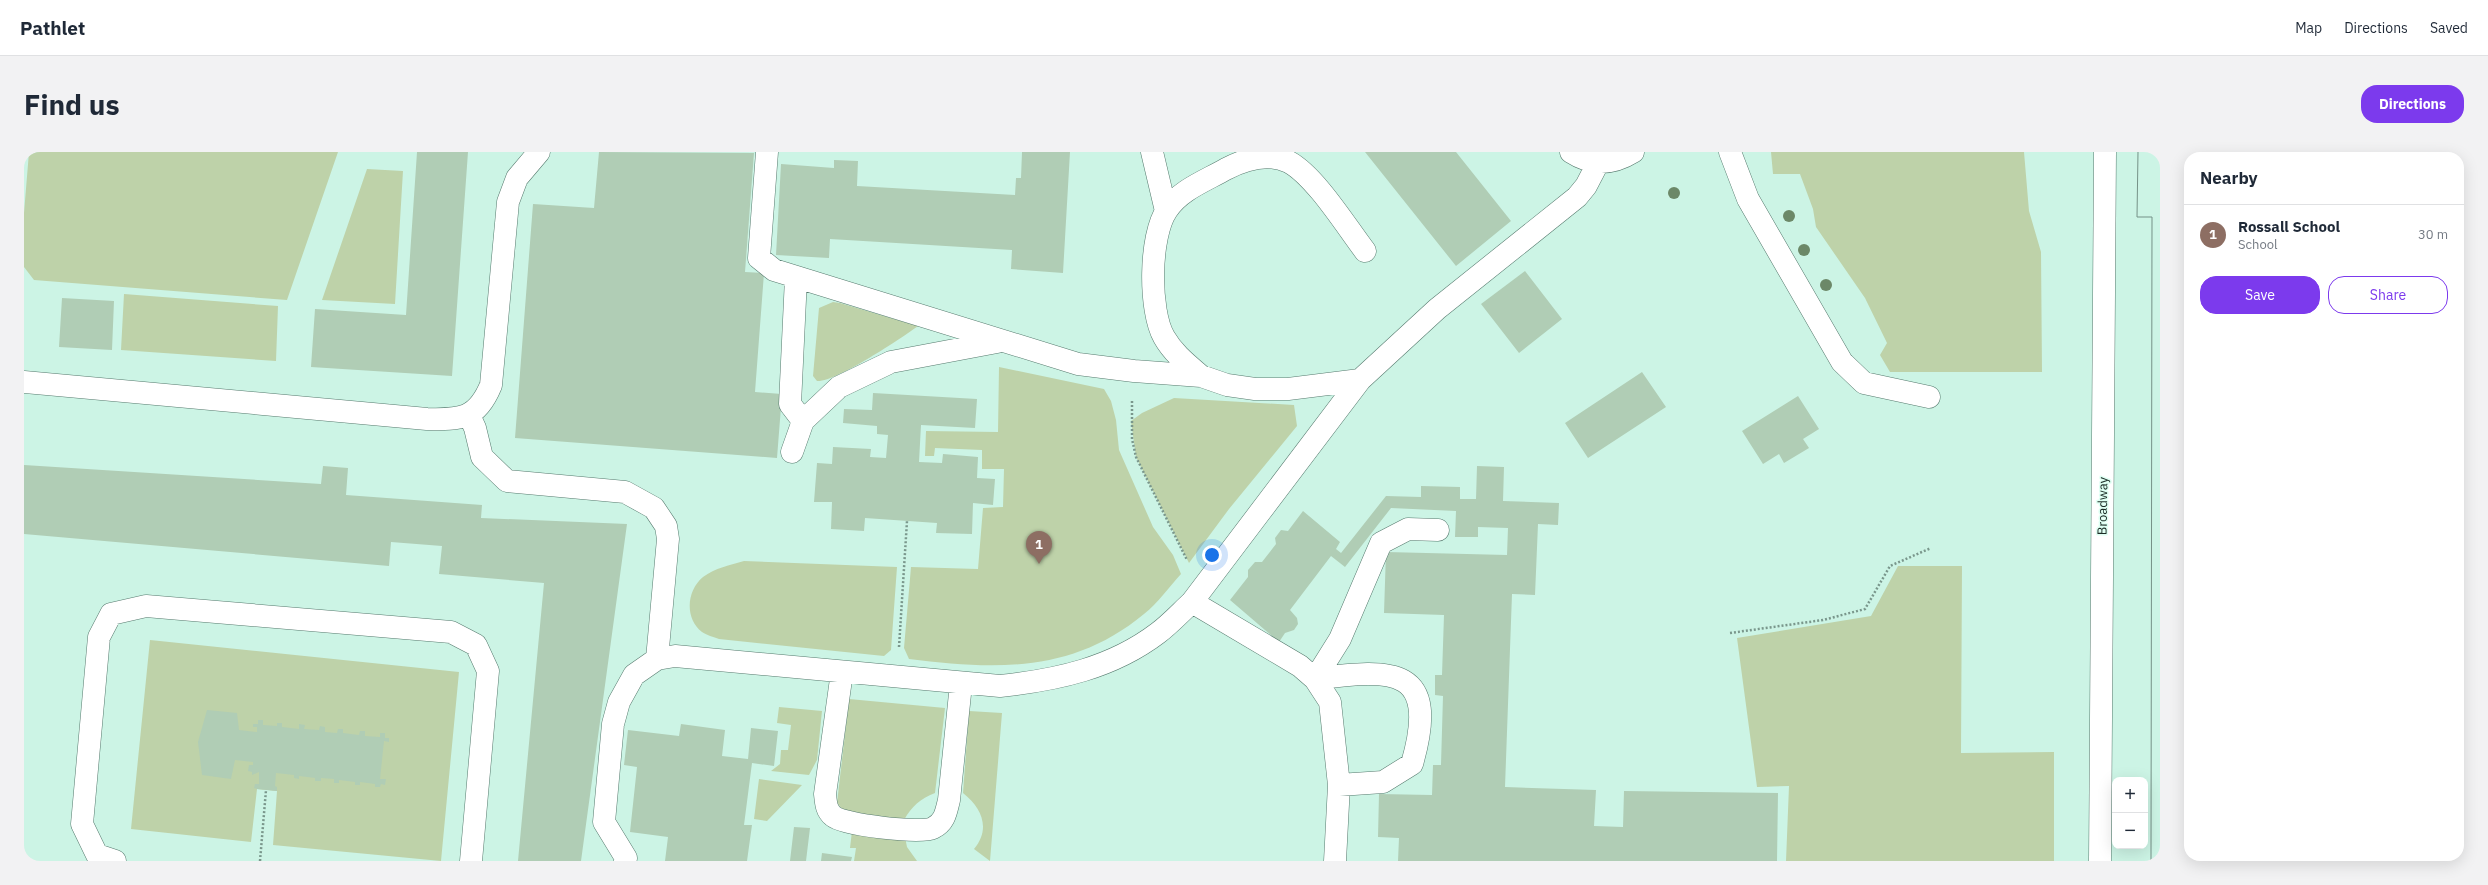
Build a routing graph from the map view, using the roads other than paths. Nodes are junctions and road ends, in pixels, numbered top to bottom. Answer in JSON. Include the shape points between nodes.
{"nodes":[{"id":1,"x":539,"y":152,"type":"edge"},
{"id":2,"x":767,"y":152,"type":"edge"},
{"id":3,"x":1152,"y":152,"type":"edge"},
{"id":4,"x":1571,"y":152,"type":"edge"},
{"id":5,"x":1633,"y":152,"type":"edge"},
{"id":6,"x":1730,"y":152,"type":"edge"},
{"id":7,"x":2105,"y":152,"type":"edge"},
{"id":8,"x":1254,"y":154,"type":"edge"},
{"id":9,"x":1598,"y":163,"type":"junction"},
{"id":10,"x":1166,"y":211,"type":"junction"},
{"id":11,"x":1365,"y":251,"type":"dead end"},
{"id":12,"x":796,"y":278,"type":"junction"},
{"id":13,"x":1000,"y":341,"type":"junction"},
{"id":14,"x":1201,"y":376,"type":"junction"},
{"id":15,"x":1360,"y":380,"type":"junction"},
{"id":16,"x":24,"y":382,"type":"edge"},
{"id":17,"x":1928,"y":397,"type":"dead end"},
{"id":18,"x":469,"y":415,"type":"junction"},
{"id":19,"x":803,"y":421,"type":"junction"},
{"id":20,"x":792,"y":452,"type":"dead end"},
{"id":21,"x":1438,"y":530,"type":"dead end"},
{"id":22,"x":1198,"y":595,"type":"junction"},
{"id":23,"x":657,"y":659,"type":"junction"},
{"id":24,"x":842,"y":672,"type":"junction"},
{"id":25,"x":1315,"y":679,"type":"junction"},
{"id":26,"x":961,"y":684,"type":"junction"},
{"id":27,"x":1339,"y":785,"type":"junction"},
{"id":28,"x":115,"y":861,"type":"edge"},
{"id":29,"x":471,"y":861,"type":"edge"},
{"id":30,"x":626,"y":861,"type":"edge"},
{"id":31,"x":1335,"y":861,"type":"edge"},
{"id":32,"x":2100,"y":861,"type":"edge"}],
"edges":[{"from":1,"to":18,"type":"main road","via":[[517,178],[508,202],[491,384],[482,402]]},
{"from":2,"to":12,"type":"main road","via":[[760,258],[774,270]]},
{"from":3,"to":10,"type":"main road"},
{"from":4,"to":9,"type":"main road","via":[[1584,160]]},
{"from":5,"to":9,"type":"main road","via":[[1618,159]]},
{"from":6,"to":17,"type":"main road","via":[[1748,199],[1842,362],[1864,383]]},
{"from":7,"to":32,"type":"main road","name":"Broadway"},
{"from":8,"to":10,"type":"main road","via":[[1188,190]]},
{"from":8,"to":11,"type":"main road","via":[[1287,160],[1303,170]]},
{"from":9,"to":15,"type":"main road","via":[[1577,197],[1437,309]]},
{"from":10,"to":14,"type":"main road","via":[[1155,246],[1153,270],[1157,316],[1163,336],[1176,355]]},
{"from":12,"to":13,"type":"main road"},
{"from":12,"to":19,"type":"main road","via":[[790,404]]},
{"from":13,"to":14,"type":"main road","via":[[1078,364]]},
{"from":13,"to":19,"type":"main road","via":[[891,362],[838,387]]},
{"from":14,"to":15,"type":"main road","via":[[1227,385],[1255,389],[1288,389]]},
{"from":15,"to":22,"type":"main road"},
{"from":16,"to":18,"type":"main road","via":[[427,419],[456,419]]},
{"from":18,"to":23,"type":"main road","via":[[482,457],[507,481],[625,492],[654,508],[666,526],[668,539]]},
{"from":19,"to":20,"type":"main road"},
{"from":21,"to":25,"type":"main road","via":[[1408,528],[1381,543],[1340,639]]},
{"from":22,"to":25,"type":"main road"},
{"from":22,"to":26,"type":"main road","via":[[1158,633],[1130,652],[1099,666],[1042,682],[1000,686]]},
{"from":23,"to":24,"type":"main road","via":[[675,656]]},
{"from":23,"to":30,"type":"main road","via":[[634,676],[619,702],[613,724],[604,822]]},
{"from":24,"to":26,"type":"main road"},
{"from":24,"to":26,"type":"main road","via":[[825,794],[826,807],[834,817],[845,822],[915,831],[932,828],[945,818]]},
{"from":25,"to":27,"type":"main road","via":[[1330,702]]},
{"from":25,"to":27,"type":"main road","via":[[1355,674],[1389,675],[1410,683],[1420,702],[1420,737],[1412,764],[1383,782]]},
{"from":27,"to":31,"type":"main road"},
{"from":28,"to":29,"type":"main road","via":[[97,855],[82,824],[99,637],[111,614],[146,606],[451,632],[476,645],[488,671]]}]}
